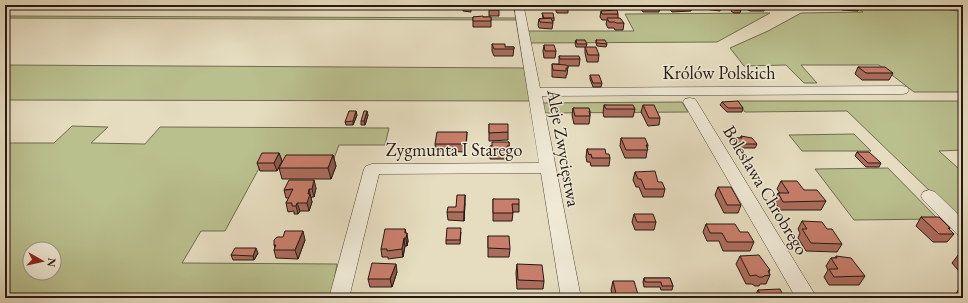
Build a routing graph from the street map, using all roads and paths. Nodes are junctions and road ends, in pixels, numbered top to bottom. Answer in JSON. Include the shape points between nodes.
{"nodes":[{"id":1,"x":519,"y":5,"type":"edge"},
{"id":2,"x":608,"y":5,"type":"edge"},
{"id":3,"x":903,"y":90,"type":"dead end"},
{"id":4,"x":534,"y":92,"type":"junction"},
{"id":5,"x":690,"y":102,"type":"dead end"},
{"id":6,"x":549,"y":168,"type":"junction"},
{"id":7,"x":929,"y":196,"type":"dead end"},
{"id":8,"x":963,"y":229,"type":"edge"},
{"id":9,"x":339,"y":298,"type":"edge"},
{"id":10,"x":571,"y":298,"type":"edge"},
{"id":11,"x":807,"y":298,"type":"edge"}],
"edges":[{"from":1,"to":2,"type":"street"},
{"from":1,"to":4,"type":"street","name":"Aleje Zwycięstwa"},
{"from":3,"to":4,"type":"street","name":"Królów Polskich"},
{"from":4,"to":6,"type":"street","name":"Aleje Zwycięstwa"},
{"from":5,"to":11,"type":"street","name":"Bolesława Chrobrego"},
{"from":6,"to":9,"type":"street","name":"Zygmunta I Starego","via":[[372,169]]},
{"from":6,"to":10,"type":"street","name":"Aleje Zwycięstwa"},
{"from":7,"to":8,"type":"street"}]}
